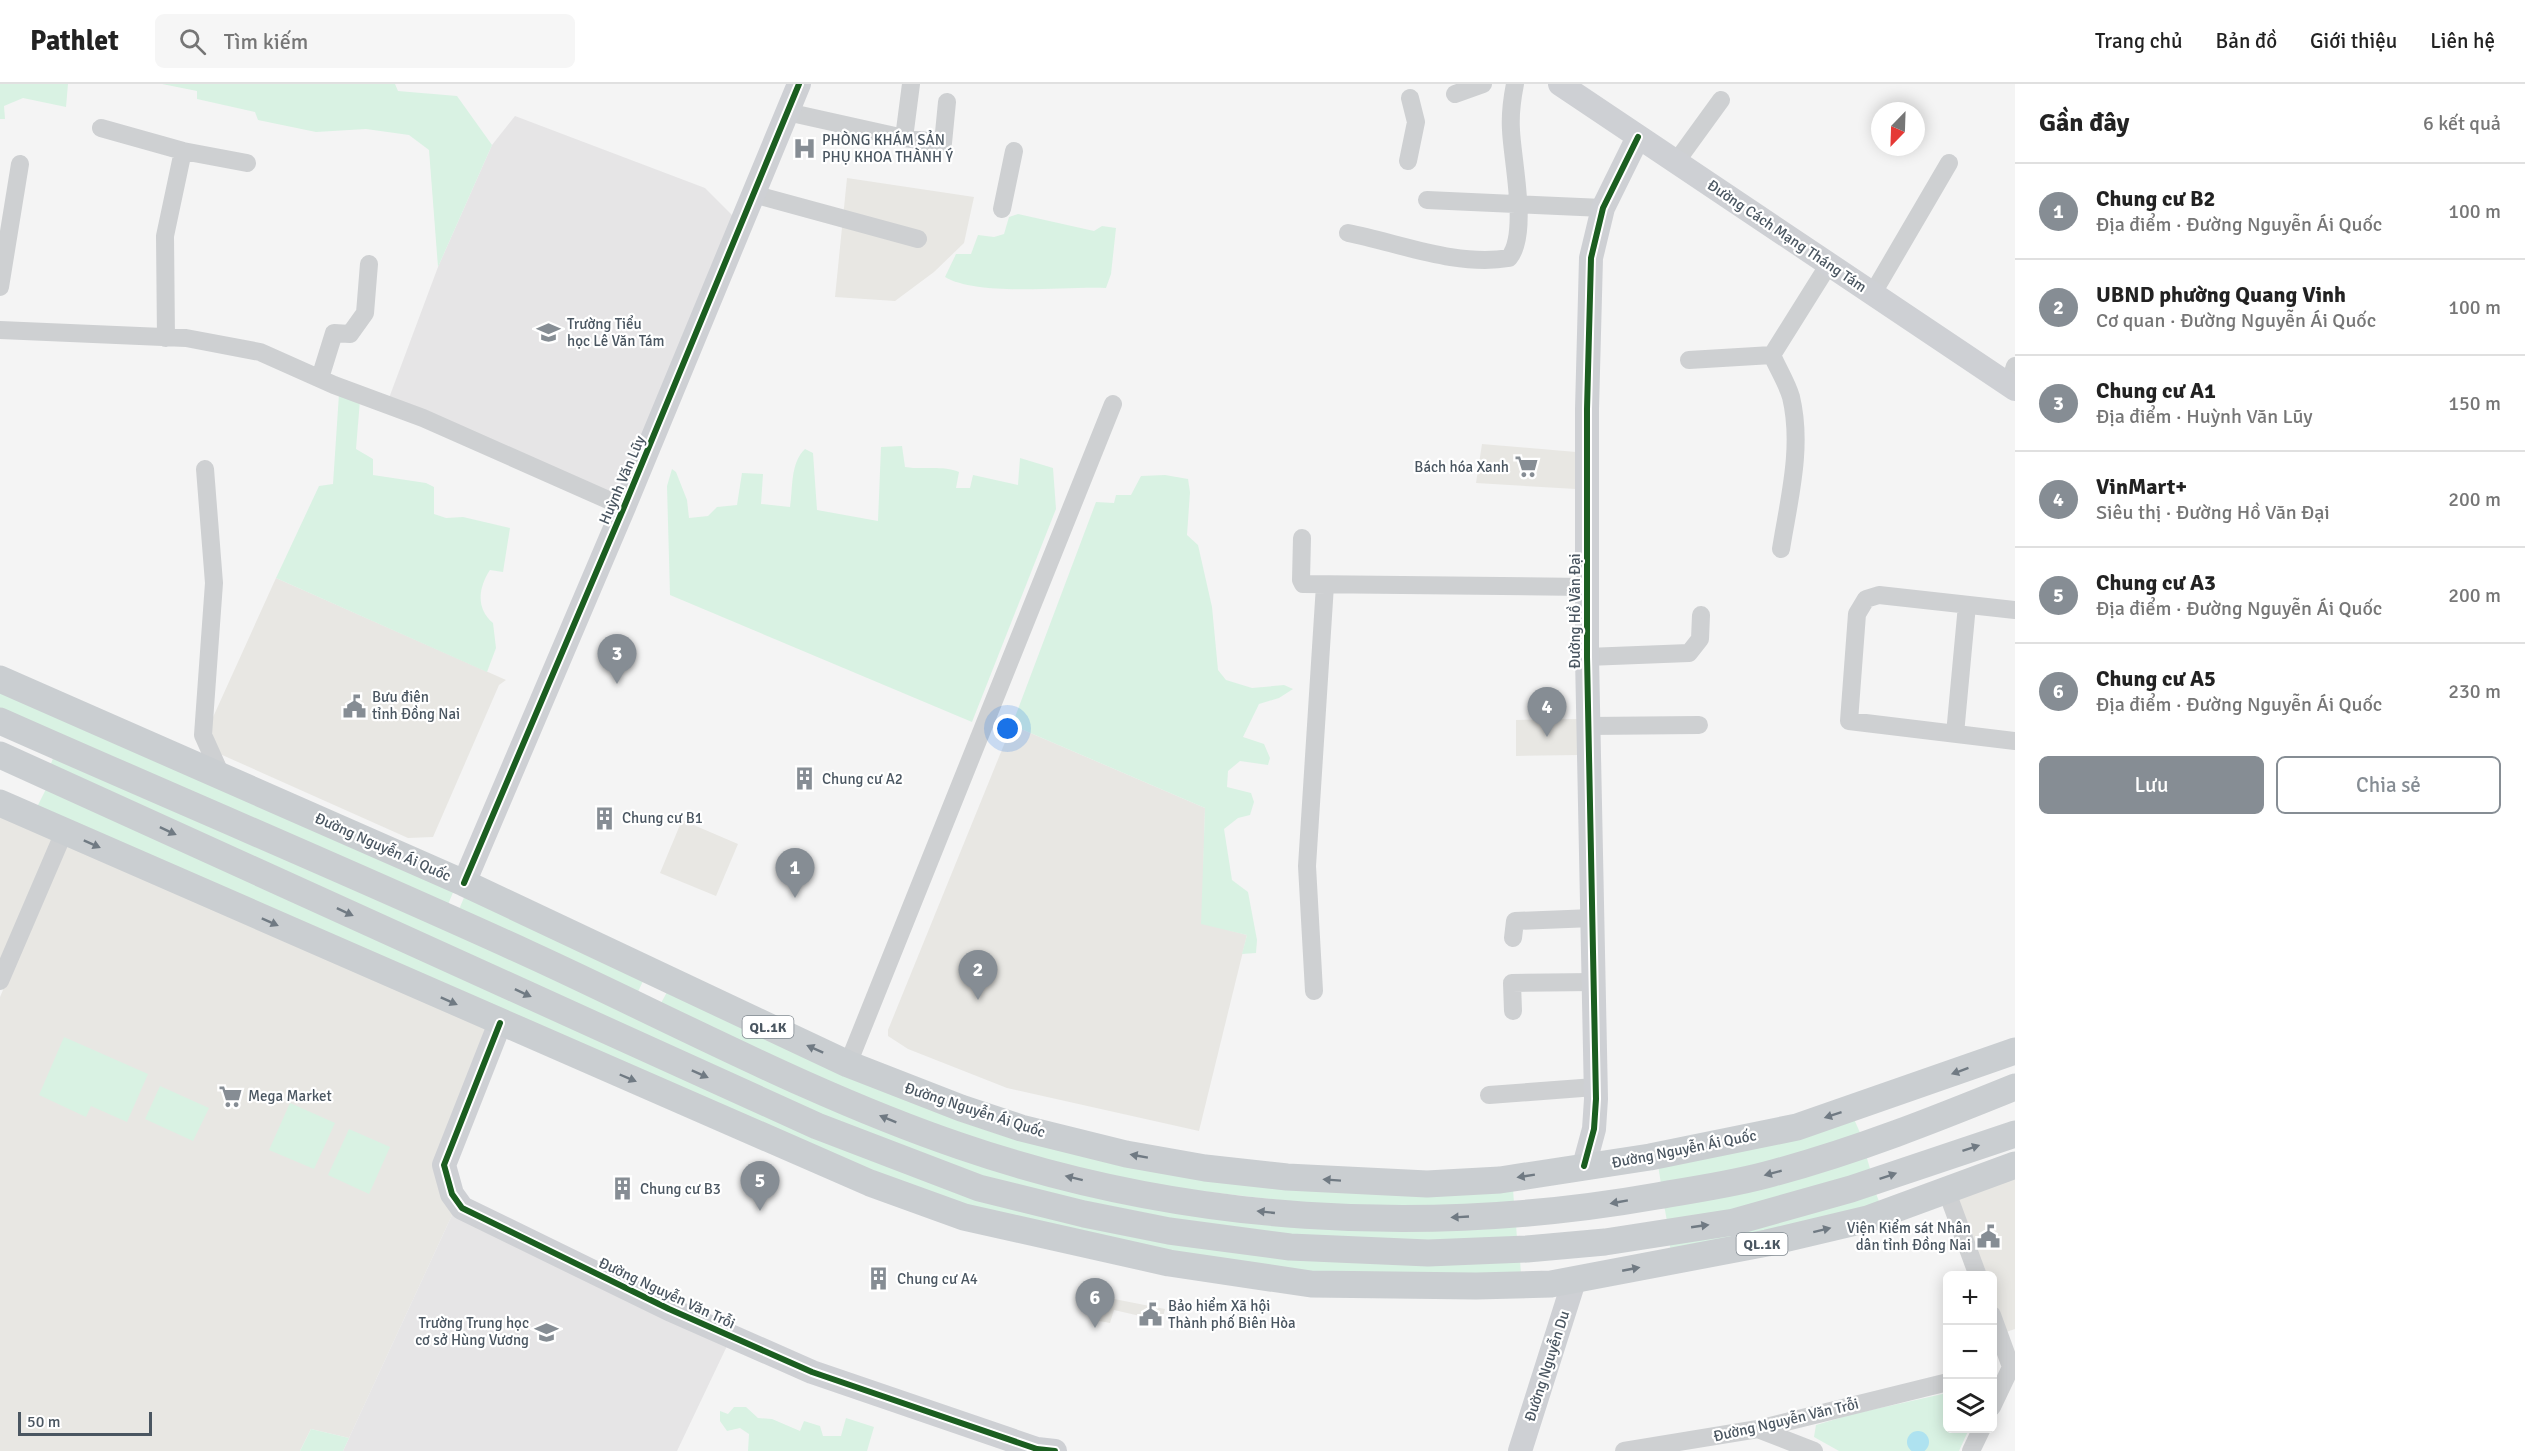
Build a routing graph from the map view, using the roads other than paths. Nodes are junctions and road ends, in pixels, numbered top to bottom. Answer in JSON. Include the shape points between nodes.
{"nodes":[{"id":1,"x":799,"y":84,"type":"edge"},
{"id":2,"x":911,"y":84,"type":"edge"},
{"id":3,"x":1483,"y":84,"type":"edge"},
{"id":4,"x":1515,"y":84,"type":"edge"},
{"id":5,"x":1560,"y":84,"type":"edge"},
{"id":6,"x":1455,"y":93,"type":"dead end"},
{"id":7,"x":1410,"y":98,"type":"dead end"},
{"id":8,"x":1721,"y":100,"type":"dead end"},
{"id":9,"x":947,"y":102,"type":"dead end"},
{"id":10,"x":787,"y":112,"type":"junction"},
{"id":11,"x":101,"y":128,"type":"dead end"},
{"id":12,"x":1638,"y":137,"type":"junction"},
{"id":13,"x":904,"y":138,"type":"junction"},
{"id":14,"x":183,"y":151,"type":"junction"},
{"id":15,"x":1014,"y":151,"type":"dead end"},
{"id":16,"x":1408,"y":161,"type":"dead end"},
{"id":17,"x":1676,"y":162,"type":"junction"},
{"id":18,"x":247,"y":163,"type":"dead end"},
{"id":19,"x":1949,"y":163,"type":"dead end"},
{"id":20,"x":20,"y":164,"type":"dead end"},
{"id":21,"x":753,"y":194,"type":"junction"},
{"id":22,"x":1427,"y":200,"type":"dead end"},
{"id":23,"x":1518,"y":203,"type":"junction"},
{"id":24,"x":1603,"y":208,"type":"junction"},
{"id":25,"x":1002,"y":209,"type":"dead end"},
{"id":26,"x":1348,"y":233,"type":"dead end"},
{"id":27,"x":918,"y":240,"type":"dead end"},
{"id":28,"x":369,"y":264,"type":"dead end"},
{"id":29,"x":1829,"y":264,"type":"junction"},
{"id":30,"x":0,"y":287,"type":"edge"},
{"id":31,"x":1873,"y":293,"type":"junction"},
{"id":32,"x":0,"y":330,"type":"edge"},
{"id":33,"x":166,"y":338,"type":"junction"},
{"id":34,"x":1772,"y":355,"type":"junction"},
{"id":35,"x":1689,"y":360,"type":"dead end"},
{"id":36,"x":320,"y":378,"type":"junction"},
{"id":37,"x":2013,"y":380,"type":"edge"},
{"id":38,"x":1113,"y":404,"type":"dead end"},
{"id":39,"x":205,"y":469,"type":"dead end"},
{"id":40,"x":624,"y":507,"type":"junction"},
{"id":41,"x":1302,"y":538,"type":"dead end"},
{"id":42,"x":1781,"y":549,"type":"dead end"},
{"id":43,"x":1325,"y":585,"type":"junction"},
{"id":44,"x":1587,"y":587,"type":"junction"},
{"id":45,"x":1968,"y":605,"type":"junction"},
{"id":46,"x":2015,"y":610,"type":"edge"},
{"id":47,"x":1701,"y":615,"type":"dead end"},
{"id":48,"x":1587,"y":657,"type":"junction"},
{"id":49,"x":0,"y":679,"type":"edge"},
{"id":50,"x":0,"y":721,"type":"edge"},
{"id":51,"x":1699,"y":725,"type":"dead end"},
{"id":52,"x":1588,"y":726,"type":"junction"},
{"id":53,"x":1955,"y":734,"type":"junction"},
{"id":54,"x":44,"y":741,"type":"junction"},
{"id":55,"x":2015,"y":741,"type":"edge"},
{"id":56,"x":0,"y":754,"type":"edge"},
{"id":57,"x":32,"y":769,"type":"junction"},
{"id":58,"x":221,"y":775,"type":"junction"},
{"id":59,"x":7,"y":806,"type":"edge"},
{"id":60,"x":64,"y":832,"type":"junction"},
{"id":61,"x":464,"y":883,"type":"junction"},
{"id":62,"x":1593,"y":918,"type":"junction"},
{"id":63,"x":448,"y":919,"type":"junction"},
{"id":64,"x":1513,"y":938,"type":"dead end"},
{"id":65,"x":660,"y":977,"type":"junction"},
{"id":66,"x":0,"y":981,"type":"edge"},
{"id":67,"x":1594,"y":982,"type":"junction"},
{"id":68,"x":1314,"y":991,"type":"dead end"},
{"id":69,"x":645,"y":1009,"type":"junction"},
{"id":70,"x":1513,"y":1011,"type":"dead end"},
{"id":71,"x":500,"y":1023,"type":"junction"},
{"id":72,"x":2015,"y":1051,"type":"edge"},
{"id":73,"x":848,"y":1064,"type":"junction"},
{"id":74,"x":1595,"y":1087,"type":"junction"},
{"id":75,"x":2013,"y":1088,"type":"edge"},
{"id":76,"x":1489,"y":1095,"type":"dead end"},
{"id":77,"x":1889,"y":1097,"type":"junction"},
{"id":78,"x":1908,"y":1130,"type":"junction"},
{"id":79,"x":2015,"y":1134,"type":"edge"},
{"id":80,"x":1928,"y":1163,"type":"junction"},
{"id":81,"x":2015,"y":1165,"type":"edge"},
{"id":82,"x":1584,"y":1166,"type":"junction"},
{"id":83,"x":1947,"y":1192,"type":"junction"},
{"id":84,"x":1581,"y":1209,"type":"junction"},
{"id":85,"x":1580,"y":1244,"type":"junction"},
{"id":86,"x":1977,"y":1271,"type":"edge"},
{"id":87,"x":1574,"y":1281,"type":"junction"},
{"id":88,"x":1996,"y":1325,"type":"edge"},
{"id":89,"x":2013,"y":1369,"type":"edge"},
{"id":90,"x":1997,"y":1371,"type":"edge"},
{"id":91,"x":1943,"y":1383,"type":"edge"},
{"id":92,"x":1997,"y":1398,"type":"edge"},
{"id":93,"x":1758,"y":1429,"type":"junction"},
{"id":94,"x":1980,"y":1433,"type":"edge"},
{"id":95,"x":1055,"y":1451,"type":"edge"},
{"id":96,"x":1520,"y":1451,"type":"edge"},
{"id":97,"x":1624,"y":1451,"type":"edge"},
{"id":98,"x":1814,"y":1451,"type":"edge"},
{"id":99,"x":1971,"y":1451,"type":"edge"}],
"edges":[{"from":1,"to":10,"type":"street","name":"Huỳnh Văn Lũy"},
{"from":2,"to":13,"type":"street"},
{"from":3,"to":6,"type":"street"},
{"from":4,"to":23,"type":"street","via":[[1511,129]]},
{"from":5,"to":12,"type":"street","name":"Đường Cách Mạng Tháng Tám"},
{"from":7,"to":16,"type":"street","via":[[1416,122]]},
{"from":8,"to":17,"type":"street"},
{"from":9,"to":13,"type":"street","via":[[943,143]]},
{"from":10,"to":13,"type":"street"},
{"from":10,"to":21,"type":"street","name":"Huỳnh Văn Lũy"},
{"from":11,"to":14,"type":"street"},
{"from":12,"to":17,"type":"street","name":"Đường Cách Mạng Tháng Tám"},
{"from":12,"to":24,"type":"street","name":"Đường Hồ Văn Đại"},
{"from":14,"to":18,"type":"street"},
{"from":14,"to":33,"type":"street","via":[[165,236]]},
{"from":15,"to":25,"type":"street"},
{"from":17,"to":29,"type":"street","name":"Đường Cách Mạng Tháng Tám"},
{"from":19,"to":31,"type":"street"},
{"from":20,"to":30,"type":"street"},
{"from":21,"to":27,"type":"street"},
{"from":21,"to":40,"type":"street","name":"Huỳnh Văn Lũy"},
{"from":22,"to":23,"type":"street"},
{"from":23,"to":24,"type":"street"},
{"from":23,"to":26,"type":"street","via":[[1516,244],[1513,253],[1504,259],[1459,257]]},
{"from":24,"to":44,"type":"street","name":"Đường Hồ Văn Đại","via":[[1591,258]]},
{"from":28,"to":36,"type":"street","via":[[364,316],[350,334],[334,333]]},
{"from":29,"to":31,"type":"street","name":"Đường Cách Mạng Tháng Tám"},
{"from":29,"to":34,"type":"street"},
{"from":31,"to":37,"type":"street","name":"Đường Cách Mạng Tháng Tám"},
{"from":32,"to":33,"type":"street"},
{"from":33,"to":36,"type":"street","via":[[213,341],[260,352]]},
{"from":34,"to":35,"type":"street"},
{"from":34,"to":42,"type":"street","via":[[1790,395],[1796,426],[1796,451]]},
{"from":36,"to":40,"type":"street","via":[[423,418]]},
{"from":38,"to":73,"type":"street"},
{"from":39,"to":58,"type":"street","via":[[214,582],[202,735]]},
{"from":40,"to":61,"type":"street","name":"Huỳnh Văn Lũy"},
{"from":41,"to":43,"type":"street","via":[[1301,583]]},
{"from":43,"to":44,"type":"street"},
{"from":43,"to":68,"type":"street","via":[[1307,856]]},
{"from":44,"to":48,"type":"street","name":"Đường Hồ Văn Đại"},
{"from":45,"to":46,"type":"street"},
{"from":45,"to":53,"type":"street"},
{"from":45,"to":53,"type":"street","via":[[1879,595],[1862,603],[1857,614],[1849,721]]},
{"from":47,"to":48,"type":"street","via":[[1700,639],[1684,654]]},
{"from":48,"to":52,"type":"street","name":"Đường Hồ Văn Đại"},
{"from":49,"to":58,"type":"main road","name":"Đường Nguyễn Ái Quốc","number":"QL.1K"},
{"from":50,"to":54,"type":"main road","number":"QL.1K"},
{"from":51,"to":52,"type":"street"},
{"from":52,"to":62,"type":"street","name":"Đường Hồ Văn Đại"},
{"from":53,"to":55,"type":"street"},
{"from":54,"to":57,"type":"main road"},
{"from":54,"to":63,"type":"main road","number":"QL.1K"},
{"from":56,"to":57,"type":"main road","number":"QL.1K"},
{"from":57,"to":59,"type":"main road"},
{"from":57,"to":85,"type":"main road","number":"QL.1K","one_way":true,"via":[[733,1089],[979,1188],[1169,1231],[1290,1246],[1428,1253]]},
{"from":58,"to":61,"type":"main road","name":"Đường Nguyễn Ái Quốc","number":"QL.1K"},
{"from":59,"to":60,"type":"main road","number":"QL.1K"},
{"from":60,"to":66,"type":"street"},
{"from":60,"to":71,"type":"main road","number":"QL.1K","one_way":true},
{"from":61,"to":63,"type":"main road"},
{"from":61,"to":65,"type":"main road","name":"Đường Nguyễn Ái Quốc","number":"QL.1K"},
{"from":62,"to":64,"type":"street","via":[[1515,921]]},
{"from":62,"to":67,"type":"street","name":"Đường Hồ Văn Đại"},
{"from":63,"to":69,"type":"main road","number":"QL.1K"},
{"from":65,"to":69,"type":"main road"},
{"from":73,"to":65,"type":"main road","name":"Đường Nguyễn Ái Quốc","number":"QL.1K","one_way":true},
{"from":67,"to":70,"type":"street","via":[[1512,983]]},
{"from":67,"to":74,"type":"street","name":"Đường Hồ Văn Đại"},
{"from":84,"to":69,"type":"main road","number":"QL.1K","one_way":true,"via":[[1368,1220],[1249,1211],[1137,1194],[1024,1166],[888,1120]]},
{"from":71,"to":87,"type":"main road","number":"QL.1K","one_way":true,"via":[[870,1183],[964,1217],[1031,1234],[1136,1258],[1311,1284],[1487,1286]]},
{"from":71,"to":95,"type":"street","name":"Đường Nguyễn Văn Trỗi","via":[[444,1165],[452,1194],[462,1208],[669,1309],[812,1372],[1037,1449]]},
{"from":72,"to":77,"type":"main road","name":"Đường Nguyễn Ái Quốc","number":"QL.1K","one_way":true},
{"from":82,"to":73,"type":"main road","name":"Đường Nguyễn Ái Quốc","number":"QL.1K","one_way":true,"via":[[1500,1180],[1427,1184],[1287,1177],[1205,1168],[1126,1154],[1021,1128]]},
{"from":74,"to":76,"type":"street"},
{"from":74,"to":82,"type":"street","name":"Đường Hồ Văn Đại","via":[[1594,1129]]},
{"from":75,"to":78,"type":"main road","number":"QL.1K"},
{"from":77,"to":78,"type":"main road"},
{"from":77,"to":82,"type":"main road","name":"Đường Nguyễn Ái Quốc","number":"QL.1K","one_way":true,"via":[[1797,1127],[1650,1157]]},
{"from":78,"to":84,"type":"main road","number":"QL.1K","one_way":true,"via":[[1769,1175]]},
{"from":80,"to":79,"type":"main road","number":"QL.1K","one_way":true},
{"from":80,"to":83,"type":"main road"},
{"from":85,"to":80,"type":"main road","number":"QL.1K","one_way":true,"via":[[1734,1222]]},
{"from":81,"to":83,"type":"main road","number":"QL.1K"},
{"from":82,"to":84,"type":"main road"},
{"from":83,"to":86,"type":"street"},
{"from":87,"to":83,"type":"main road","number":"QL.1K","one_way":true,"via":[[1767,1244],[1869,1219]]},
{"from":84,"to":85,"type":"main road"},
{"from":85,"to":87,"type":"main road"},
{"from":87,"to":96,"type":"street","name":"Đường Nguyễn Du"},
{"from":88,"to":89,"type":"street"},
{"from":89,"to":90,"type":"street"},
{"from":89,"to":92,"type":"street"},
{"from":91,"to":93,"type":"street","name":"Đường Nguyễn Văn Trỗi"},
{"from":93,"to":97,"type":"street","name":"Đường Nguyễn Văn Trỗi"},
{"from":93,"to":98,"type":"street"},
{"from":94,"to":99,"type":"street"}]}
